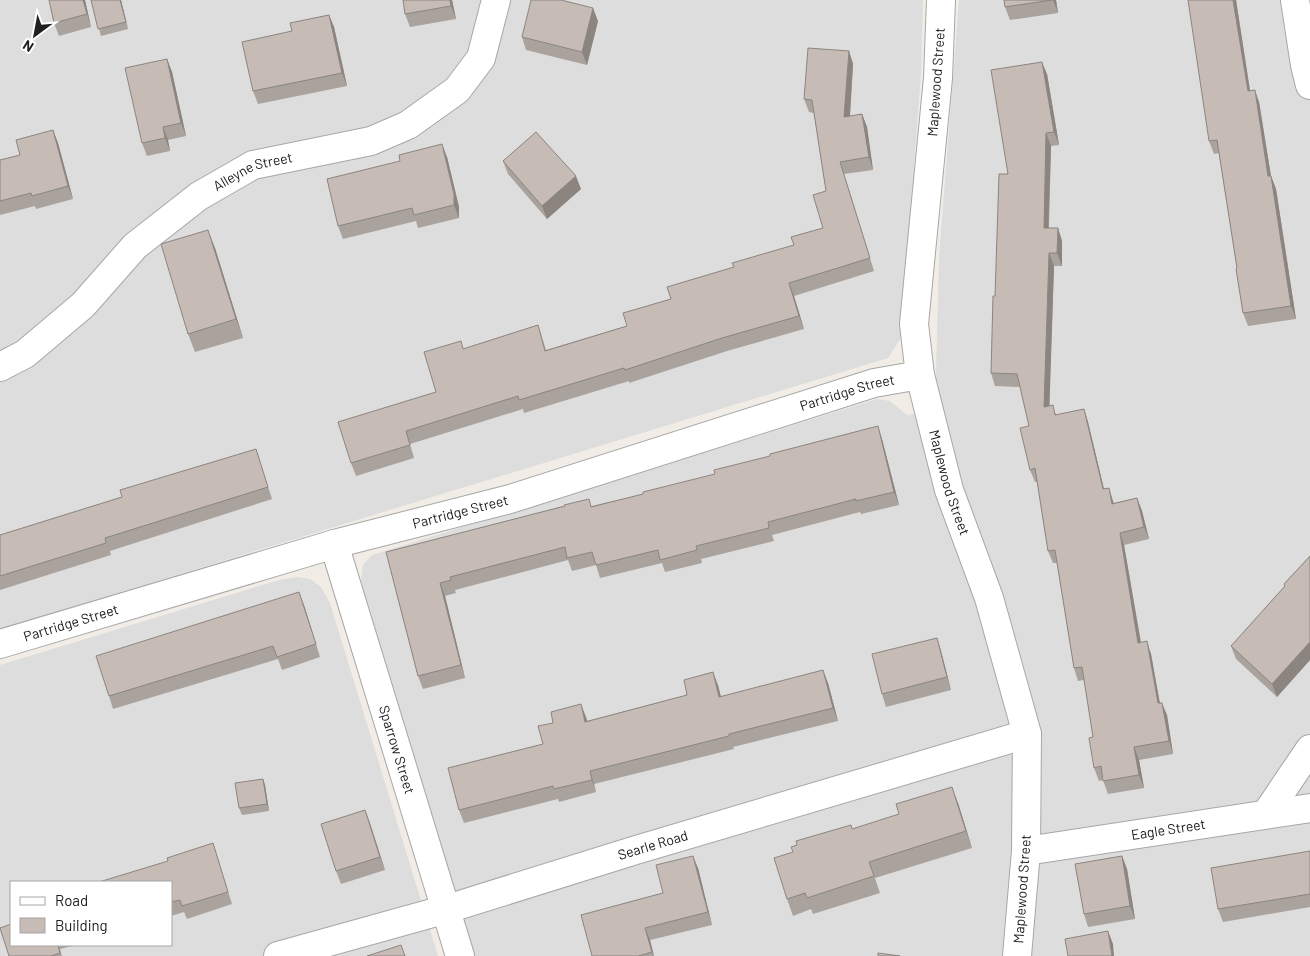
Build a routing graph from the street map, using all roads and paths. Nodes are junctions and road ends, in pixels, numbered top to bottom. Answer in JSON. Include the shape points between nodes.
{"nodes":[{"id":1,"x":496,"y":0,"type":"edge"},
{"id":2,"x":941,"y":0,"type":"edge"},
{"id":3,"x":1295,"y":0,"type":"edge"},
{"id":4,"x":1310,"y":85,"type":"edge"},
{"id":5,"x":0,"y":367,"type":"edge"},
{"id":6,"x":920,"y":375,"type":"junction"},
{"id":7,"x":334,"y":544,"type":"junction"},
{"id":8,"x":0,"y":644,"type":"edge"},
{"id":9,"x":1027,"y":734,"type":"junction"},
{"id":10,"x":1310,"y":749,"type":"edge"},
{"id":11,"x":1310,"y":808,"type":"edge"},
{"id":12,"x":1266,"y":814,"type":"junction"},
{"id":13,"x":1026,"y":851,"type":"junction"},
{"id":14,"x":446,"y":909,"type":"junction"},
{"id":15,"x":278,"y":956,"type":"edge"},
{"id":16,"x":460,"y":956,"type":"edge"},
{"id":17,"x":1016,"y":956,"type":"edge"}],
"edges":[{"from":1,"to":5,"type":"street","name":"Alleyne Street","via":[[481,58],[457,90],[408,125],[371,141],[253,166],[199,196],[135,246],[83,304],[25,354]]},
{"from":2,"to":6,"type":"street","name":"Maplewood Street","via":[[938,78],[914,324]]},
{"from":3,"to":4,"type":"street"},
{"from":6,"to":7,"type":"street","name":"Partridge Street","via":[[874,383],[510,499]]},
{"from":6,"to":9,"type":"street","name":"Maplewood Street","via":[[949,490],[989,598]]},
{"from":7,"to":8,"type":"street","name":"Partridge Street"},
{"from":7,"to":14,"type":"street","name":"Sparrow Street"},
{"from":9,"to":13,"type":"street","name":"Maplewood Street"},
{"from":9,"to":14,"type":"street","name":"Searle Road"},
{"from":10,"to":12,"type":"street"},
{"from":11,"to":12,"type":"street","name":"Eagle Street"},
{"from":12,"to":13,"type":"street","name":"Eagle Street"},
{"from":13,"to":17,"type":"street","name":"Maplewood Street"},
{"from":14,"to":15,"type":"street","name":"Searle Road"},
{"from":14,"to":16,"type":"street","name":"Sparrow Street"}]}
